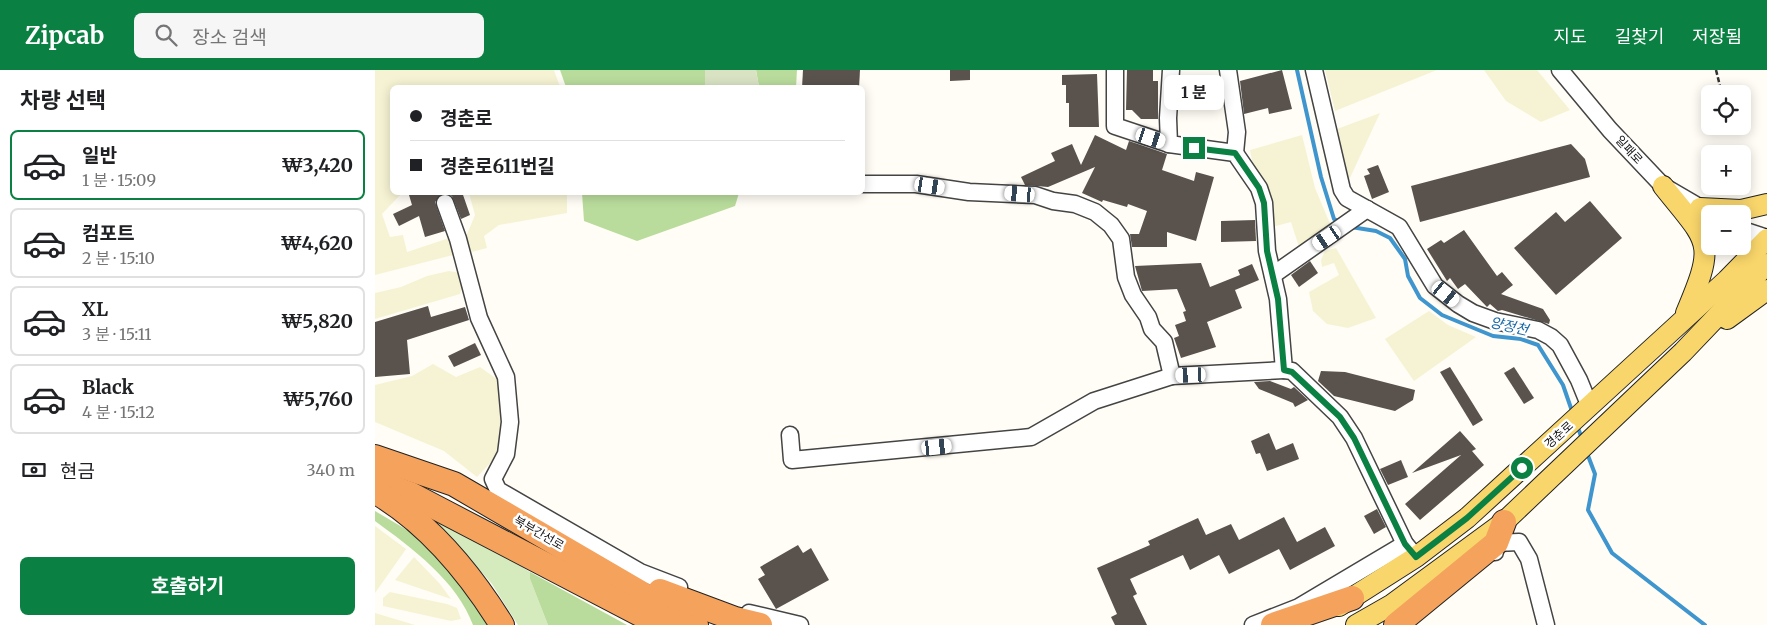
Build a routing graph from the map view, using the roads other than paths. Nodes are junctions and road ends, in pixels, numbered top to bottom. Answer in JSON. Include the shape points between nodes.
{"nodes":[{"id":1,"x":1115,"y":70,"type":"edge"},
{"id":2,"x":1171,"y":70,"type":"edge"},
{"id":3,"x":1228,"y":70,"type":"edge"},
{"id":4,"x":1314,"y":70,"type":"edge"},
{"id":5,"x":1560,"y":70,"type":"edge"},
{"id":6,"x":1169,"y":144,"type":"junction"},
{"id":7,"x":1235,"y":153,"type":"junction"},
{"id":8,"x":865,"y":184,"type":"edge"},
{"id":9,"x":1663,"y":186,"type":"junction"},
{"id":10,"x":445,"y":203,"type":"dead end"},
{"id":11,"x":1767,"y":204,"type":"edge"},
{"id":12,"x":1751,"y":208,"type":"edge"},
{"id":13,"x":1701,"y":209,"type":"edge"},
{"id":14,"x":1365,"y":211,"type":"junction"},
{"id":15,"x":1751,"y":233,"type":"edge"},
{"id":16,"x":1767,"y":238,"type":"edge"},
{"id":17,"x":1767,"y":264,"type":"edge"},
{"id":18,"x":1273,"y":275,"type":"junction"},
{"id":19,"x":1767,"y":290,"type":"edge"},
{"id":20,"x":1683,"y":321,"type":"junction"},
{"id":21,"x":1683,"y":352,"type":"junction"},
{"id":22,"x":1284,"y":370,"type":"junction"},
{"id":23,"x":1172,"y":376,"type":"junction"},
{"id":24,"x":1587,"y":409,"type":"junction"},
{"id":25,"x":790,"y":435,"type":"dead end"},
{"id":26,"x":375,"y":457,"type":"edge"},
{"id":27,"x":375,"y":481,"type":"edge"},
{"id":28,"x":375,"y":491,"type":"edge"},
{"id":29,"x":1500,"y":532,"type":"junction"},
{"id":30,"x":1410,"y":551,"type":"junction"},
{"id":31,"x":616,"y":577,"type":"junction"},
{"id":32,"x":1352,"y":598,"type":"junction"},
{"id":33,"x":1404,"y":623,"type":"edge"},
{"id":34,"x":502,"y":625,"type":"edge"},
{"id":35,"x":661,"y":625,"type":"edge"},
{"id":36,"x":696,"y":625,"type":"edge"},
{"id":37,"x":760,"y":625,"type":"edge"},
{"id":38,"x":800,"y":625,"type":"edge"},
{"id":39,"x":1253,"y":625,"type":"edge"},
{"id":40,"x":1273,"y":625,"type":"edge"},
{"id":41,"x":1307,"y":625,"type":"edge"},
{"id":42,"x":1357,"y":625,"type":"edge"},
{"id":43,"x":1546,"y":625,"type":"edge"}],
"edges":[{"from":1,"to":6,"type":"street","via":[[1115,126]]},
{"from":2,"to":6,"type":"street"},
{"from":3,"to":7,"type":"street","via":[[1237,132]]},
{"from":4,"to":14,"type":"street","via":[[1342,190],[1347,198]]},
{"from":5,"to":9,"type":"street","name":"일패로"},
{"from":6,"to":7,"type":"street"},
{"from":7,"to":18,"type":"street","via":[[1259,188],[1264,203],[1267,251]]},
{"from":8,"to":23,"type":"street","via":[[917,184],[969,192],[1035,195],[1095,212],[1111,225],[1121,239],[1126,277],[1152,328],[1165,342]]},
{"from":9,"to":13,"type":"street","name":"일패로"},
{"from":9,"to":20,"type":"main road","via":[[1698,228],[1705,245],[1701,279]]},
{"from":10,"to":38,"type":"street","via":[[479,318],[506,378],[510,422],[506,454],[493,479],[498,490],[640,572],[741,611]]},
{"from":11,"to":12,"type":"main road"},
{"from":14,"to":18,"type":"street"},
{"from":14,"to":24,"type":"street","via":[[1399,227],[1435,286],[1458,304],[1495,321],[1538,330],[1560,345],[1575,373]]},
{"from":15,"to":16,"type":"street"},
{"from":16,"to":20,"type":"main road","name":"경춘로"},
{"from":17,"to":21,"type":"main road","name":"경춘로"},
{"from":18,"to":22,"type":"street"},
{"from":19,"to":21,"type":"main road"},
{"from":20,"to":24,"type":"main road","name":"경춘로"},
{"from":21,"to":29,"type":"main road","name":"경춘로","via":[[1563,466]]},
{"from":22,"to":23,"type":"street"},
{"from":22,"to":30,"type":"street","via":[[1292,372],[1340,417],[1354,438]]},
{"from":23,"to":25,"type":"street","via":[[1094,401],[1031,437],[792,460]]},
{"from":24,"to":30,"type":"main road","name":"경춘로","via":[[1467,518]]},
{"from":26,"to":31,"type":"highway","name":"북부간선로","via":[[453,484]]},
{"from":27,"to":35,"type":"highway","name":"북부간선로","via":[[418,499]]},
{"from":28,"to":34,"type":"highway","via":[[407,511],[446,552],[485,597]]},
{"from":29,"to":33,"type":"highway"},
{"from":29,"to":42,"type":"main road","name":"경춘로"},
{"from":29,"to":43,"type":"street","via":[[1519,542],[1529,559]]},
{"from":30,"to":32,"type":"main road","name":"경춘로"},
{"from":30,"to":39,"type":"street","via":[[1299,607]]},
{"from":31,"to":36,"type":"highway","name":"북부간선로"},
{"from":31,"to":37,"type":"highway"},
{"from":32,"to":40,"type":"highway"},
{"from":32,"to":41,"type":"main road","name":"경춘로"}]}
